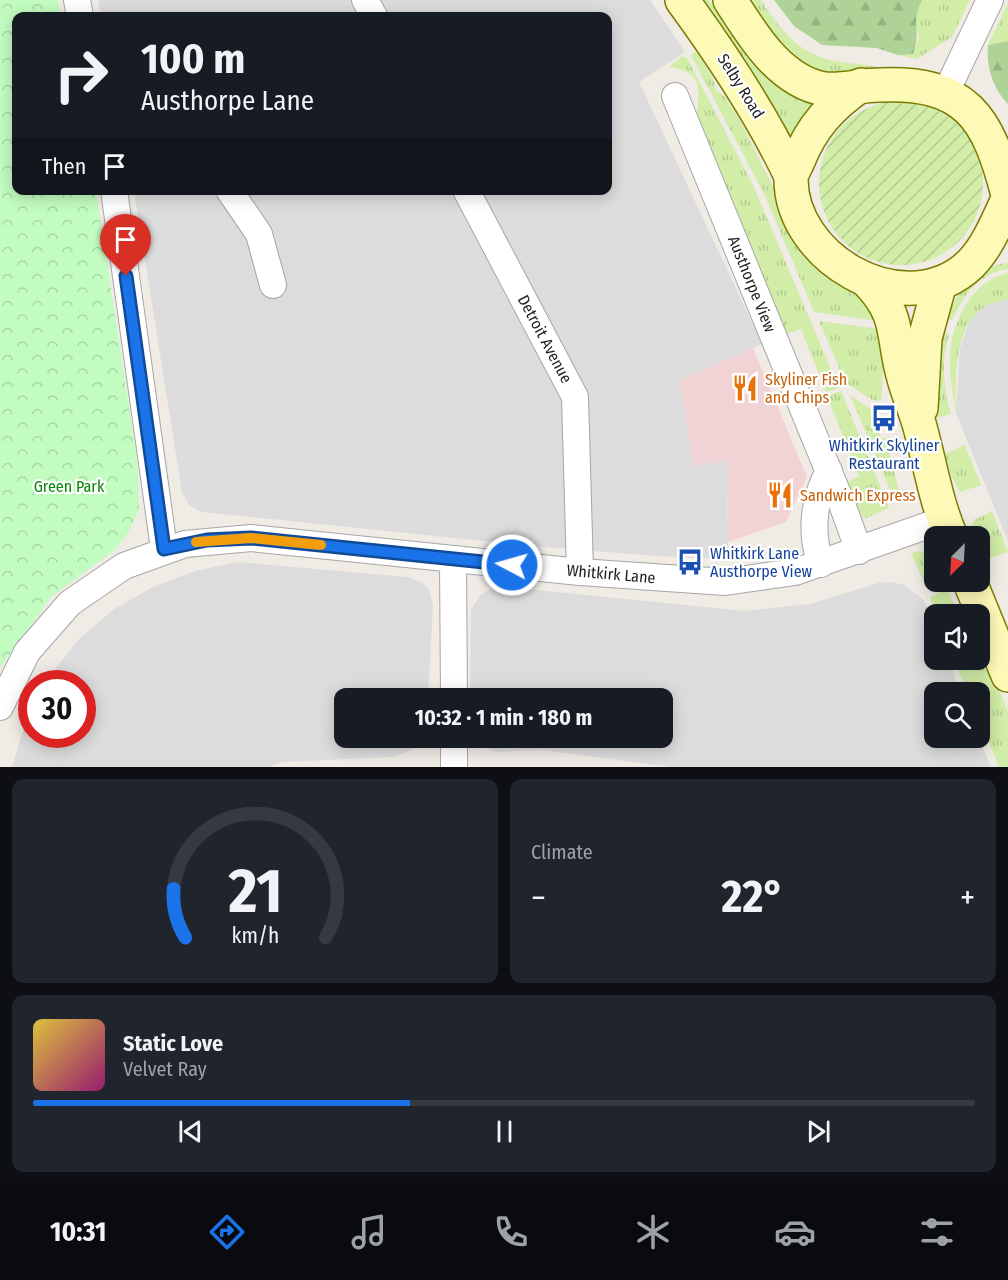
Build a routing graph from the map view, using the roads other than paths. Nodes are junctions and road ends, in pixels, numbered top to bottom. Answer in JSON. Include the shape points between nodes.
{"nodes":[{"id":1,"x":682,"y":0,"type":"edge"},
{"id":2,"x":730,"y":0,"type":"edge"},
{"id":3,"x":990,"y":0,"type":"edge"},
{"id":4,"x":861,"y":85,"type":"junction"},
{"id":5,"x":946,"y":92,"type":"junction"},
{"id":6,"x":675,"y":96,"type":"dead end"},
{"id":7,"x":791,"y":176,"type":"junction"},
{"id":8,"x":115,"y":195,"type":"edge"},
{"id":9,"x":232,"y":195,"type":"edge"},
{"id":10,"x":469,"y":195,"type":"edge"},
{"id":11,"x":1008,"y":197,"type":"edge"},
{"id":12,"x":997,"y":245,"type":"edge"},
{"id":13,"x":869,"y":283,"type":"junction"},
{"id":14,"x":940,"y":284,"type":"junction"},
{"id":15,"x":273,"y":285,"type":"dead end"},
{"id":16,"x":919,"y":425,"type":"junction"},
{"id":17,"x":829,"y":471,"type":"junction"},
{"id":18,"x":946,"y":526,"type":"edge"},
{"id":19,"x":924,"y":534,"type":"edge"},
{"id":20,"x":164,"y":549,"type":"junction"},
{"id":21,"x":859,"y":551,"type":"junction"},
{"id":22,"x":453,"y":559,"type":"junction"},
{"id":23,"x":821,"y":564,"type":"junction"},
{"id":24,"x":579,"y":572,"type":"junction"},
{"id":25,"x":974,"y":592,"type":"edge"},
{"id":26,"x":1008,"y":675,"type":"edge"},
{"id":27,"x":454,"y":688,"type":"edge"},
{"id":28,"x":0,"y":707,"type":"edge"},
{"id":29,"x":454,"y":748,"type":"edge"},
{"id":30,"x":454,"y":767,"type":"edge"}],
"edges":[{"from":1,"to":7,"type":"main road","name":"Selby Road","via":[[769,130]]},
{"from":2,"to":4,"type":"main road","via":[[755,38],[794,76],[825,89]]},
{"from":3,"to":5,"type":"street"},
{"from":4,"to":5,"type":"main road","via":[[900,84]]},
{"from":4,"to":7,"type":"main road","via":[[835,103],[807,138]]},
{"from":5,"to":11,"type":"main road","via":[[973,111],[992,141]]},
{"from":6,"to":17,"type":"street","name":"Austhorpe View"},
{"from":7,"to":13,"type":"main road","via":[[802,219],[821,248]]},
{"from":8,"to":20,"type":"street"},
{"from":9,"to":15,"type":"street","via":[[259,234]]},
{"from":10,"to":24,"type":"street","name":"Detroit Avenue","via":[[575,397]]},
{"from":11,"to":12,"type":"main road"},
{"from":12,"to":14,"type":"main road"},
{"from":13,"to":14,"type":"main road","via":[[904,290]]},
{"from":13,"to":16,"type":"main road","via":[[885,299],[893,316],[902,374]]},
{"from":14,"to":16,"type":"main road","via":[[925,338]]},
{"from":16,"to":18,"type":"main road"},
{"from":17,"to":21,"type":"street","name":"Austhorpe View"},
{"from":17,"to":23,"type":"street","via":[[813,528]]},
{"from":19,"to":21,"type":"street","name":"Whitkirk Lane"},
{"from":20,"to":22,"type":"street","name":"Whitkirk Lane","via":[[207,540],[251,538]]},
{"from":20,"to":28,"type":"street","name":"Whitkirk Lane","via":[[105,577],[54,618],[27,652]]},
{"from":21,"to":23,"type":"street","name":"Whitkirk Lane"},
{"from":22,"to":24,"type":"street","name":"Whitkirk Lane"},
{"from":22,"to":27,"type":"street"},
{"from":23,"to":24,"type":"street","name":"Whitkirk Lane","via":[[771,577],[725,582]]},
{"from":25,"to":26,"type":"main road"},
{"from":29,"to":30,"type":"street"}]}
